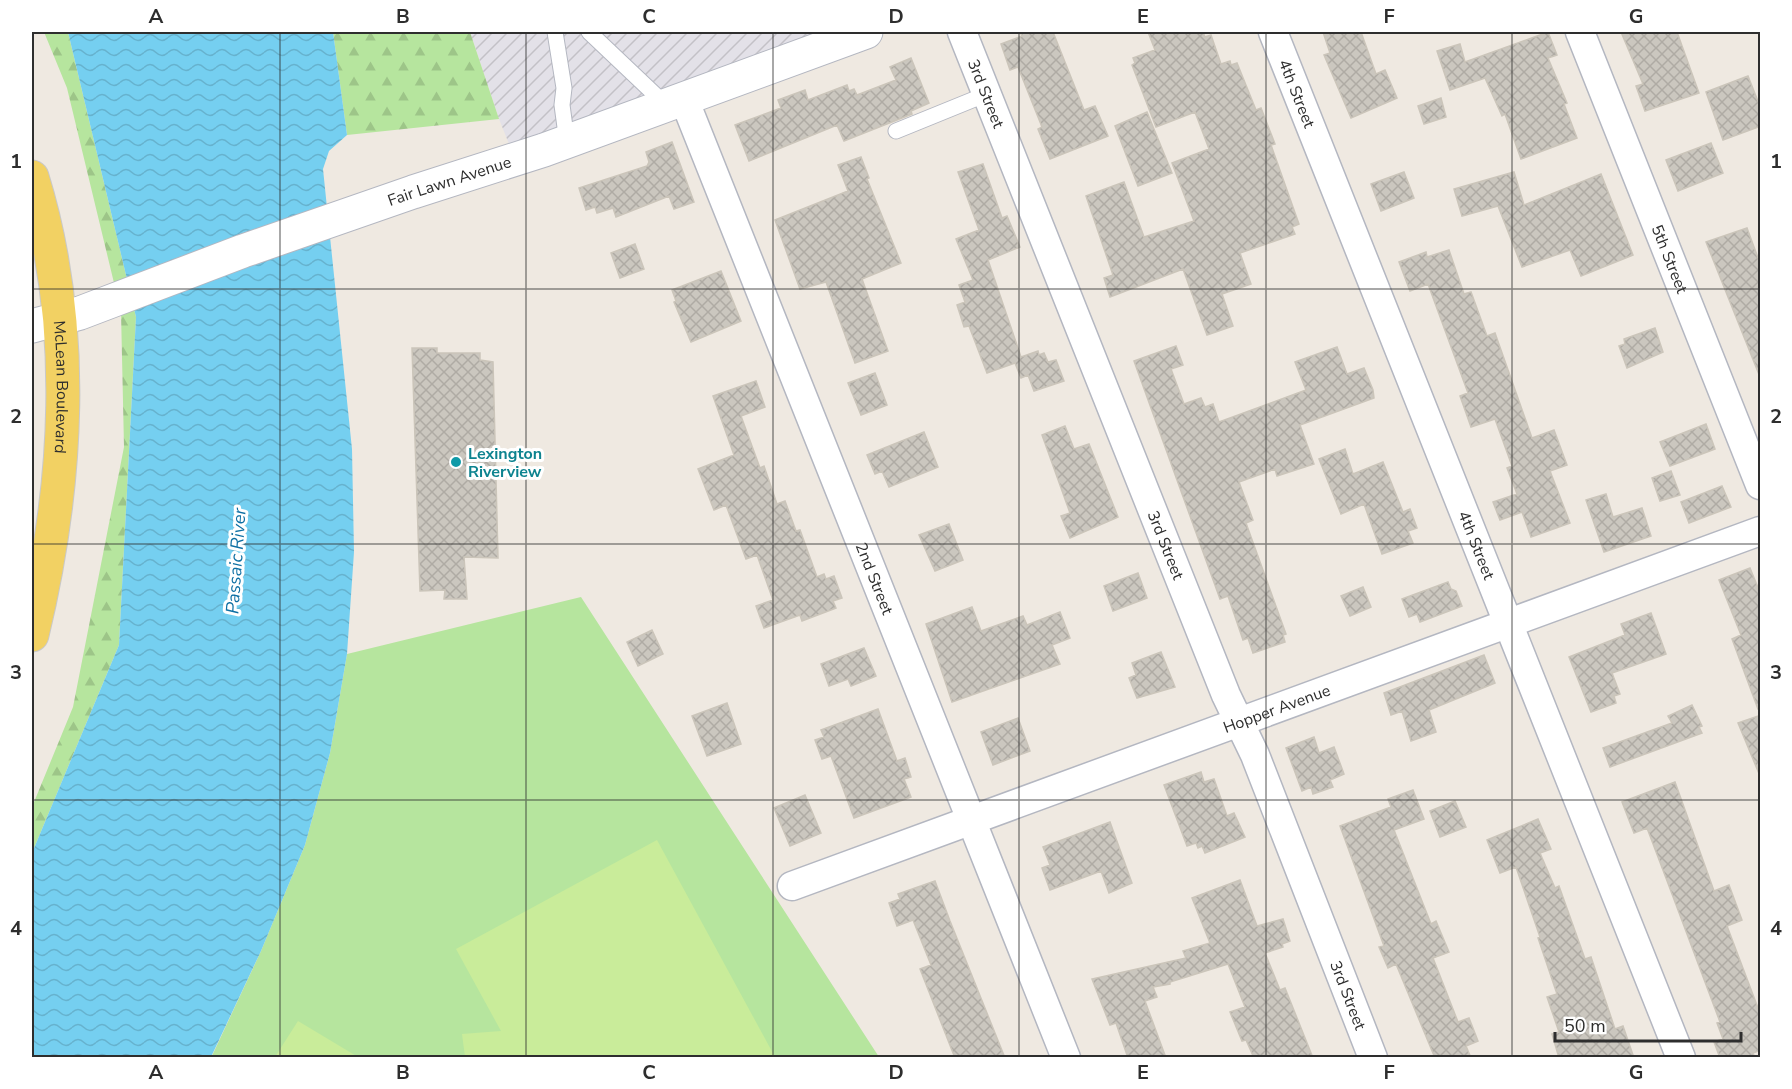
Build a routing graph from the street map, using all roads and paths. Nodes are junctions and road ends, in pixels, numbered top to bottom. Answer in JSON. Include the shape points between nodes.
{"nodes":[{"id":1,"x":555,"y":32,"type":"edge"},
{"id":2,"x":589,"y":32,"type":"edge"},
{"id":3,"x":866,"y":32,"type":"edge"},
{"id":4,"x":962,"y":32,"type":"edge"},
{"id":5,"x":1273,"y":32,"type":"edge"},
{"id":6,"x":1580,"y":32,"type":"edge"},
{"id":7,"x":987,"y":94,"type":"junction"},
{"id":8,"x":675,"y":102,"type":"junction"},
{"id":9,"x":896,"y":131,"type":"dead end"},
{"id":10,"x":567,"y":142,"type":"junction"},
{"id":11,"x":32,"y":177,"type":"edge"},
{"id":12,"x":56,"y":319,"type":"edge"},
{"id":13,"x":1761,"y":485,"type":"edge"},
{"id":14,"x":1761,"y":531,"type":"edge"},
{"id":15,"x":1509,"y":623,"type":"junction"},
{"id":16,"x":32,"y":635,"type":"edge"},
{"id":17,"x":1239,"y":722,"type":"junction"},
{"id":18,"x":971,"y":821,"type":"junction"},
{"id":19,"x":792,"y":886,"type":"dead end"},
{"id":20,"x":1066,"y":1058,"type":"edge"},
{"id":21,"x":1373,"y":1058,"type":"edge"},
{"id":22,"x":1681,"y":1058,"type":"edge"}],
"edges":[{"from":1,"to":10,"type":"lane"},
{"from":2,"to":8,"type":"lane"},
{"from":3,"to":8,"type":"main road","name":"Fair Lawn Avenue"},
{"from":4,"to":7,"type":"street","name":"3rd Street"},
{"from":5,"to":15,"type":"street","name":"4th Street"},
{"from":6,"to":13,"type":"street","name":"5th Street"},
{"from":7,"to":9,"type":"lane"},
{"from":7,"to":17,"type":"street","name":"3rd Street"},
{"from":8,"to":10,"type":"main road","name":"Fair Lawn Avenue"},
{"from":8,"to":18,"type":"street","name":"2nd Street"},
{"from":10,"to":12,"type":"main road","name":"Fair Lawn Avenue","via":[[413,192]]},
{"from":11,"to":12,"type":"main road","name":"McLean Boulevard","via":[[46,234]]},
{"from":12,"to":16,"type":"main road","name":"McLean Boulevard","via":[[63,383],[60,482]]},
{"from":14,"to":15,"type":"street","name":"Hopper Avenue"},
{"from":15,"to":17,"type":"street","name":"Hopper Avenue"},
{"from":15,"to":22,"type":"street","name":"4th Street"},
{"from":17,"to":18,"type":"street","name":"Hopper Avenue"},
{"from":17,"to":21,"type":"street","name":"3rd Street"},
{"from":18,"to":19,"type":"street","name":"Hopper Avenue"},
{"from":18,"to":20,"type":"street","name":"2nd Street"}]}
